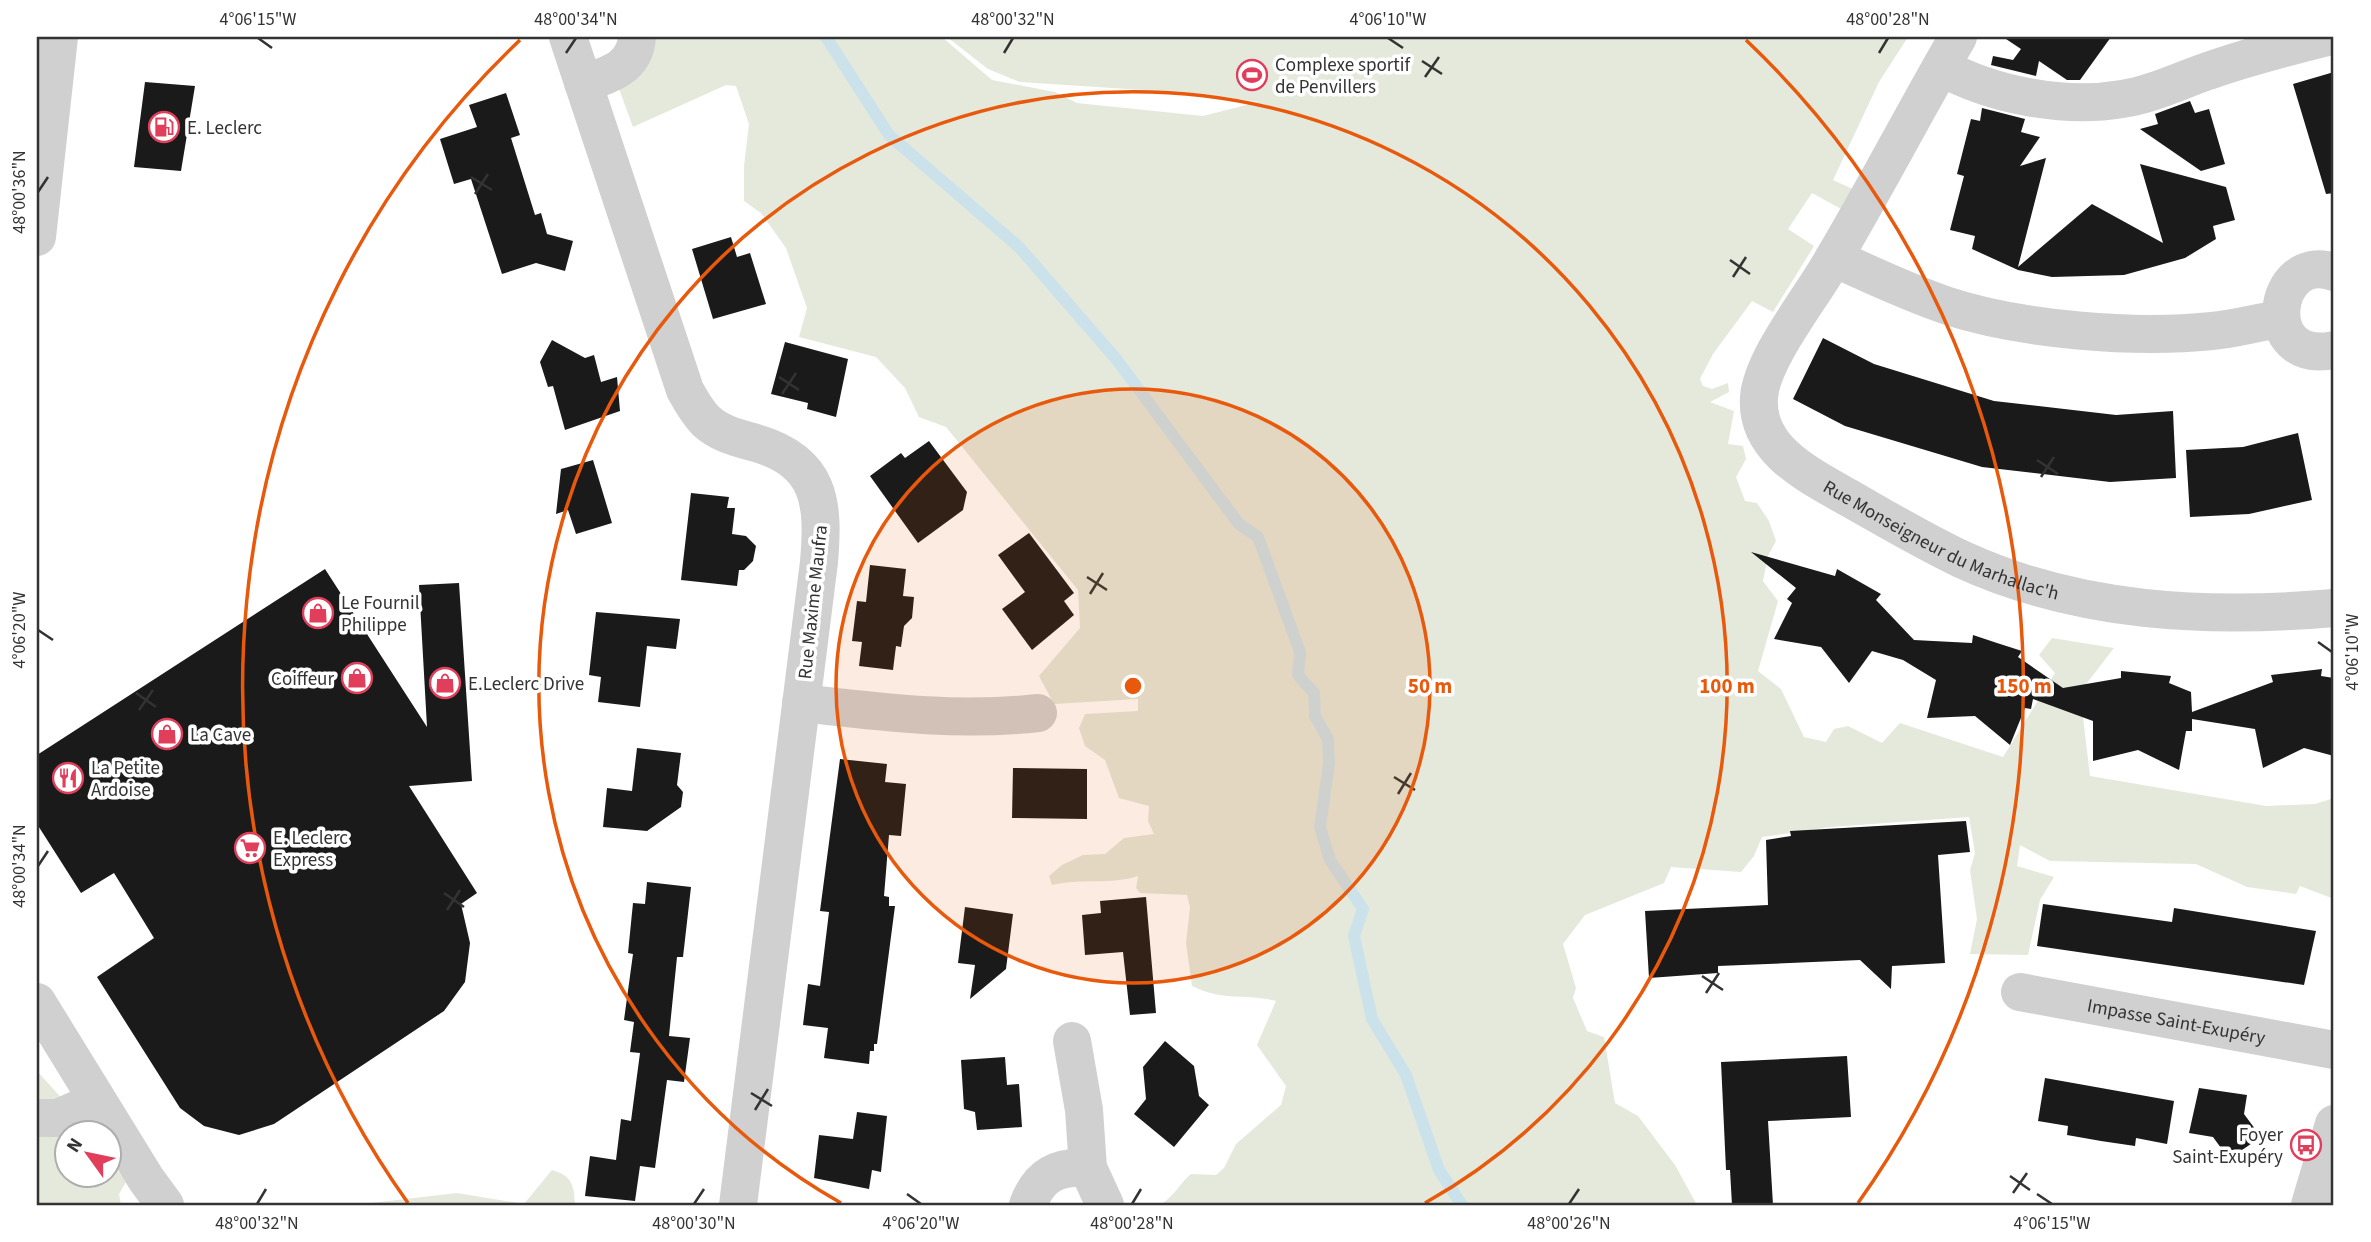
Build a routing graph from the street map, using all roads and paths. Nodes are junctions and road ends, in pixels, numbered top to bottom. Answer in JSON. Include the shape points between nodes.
{"nodes":[{"id":1,"x":40,"y":37,"type":"edge"},
{"id":2,"x":59,"y":37,"type":"edge"},
{"id":3,"x":568,"y":37,"type":"edge"},
{"id":4,"x":637,"y":37,"type":"edge"},
{"id":5,"x":2327,"y":37,"type":"edge"},
{"id":6,"x":1949,"y":52,"type":"edge"},
{"id":7,"x":37,"y":61,"type":"edge"},
{"id":8,"x":583,"y":83,"type":"junction"},
{"id":9,"x":37,"y":237,"type":"edge"},
{"id":10,"x":1834,"y":258,"type":"junction"},
{"id":11,"x":2334,"y":272,"type":"edge"},
{"id":12,"x":2281,"y":319,"type":"junction"},
{"id":13,"x":2334,"y":351,"type":"edge"},
{"id":14,"x":2334,"y":608,"type":"edge"},
{"id":15,"x":801,"y":703,"type":"junction"},
{"id":16,"x":1038,"y":713,"type":"dead end"},
{"id":17,"x":2020,"y":992,"type":"dead end"},
{"id":18,"x":37,"y":1002,"type":"edge"},
{"id":19,"x":1072,"y":1041,"type":"dead end"},
{"id":20,"x":2334,"y":1050,"type":"edge"},
{"id":21,"x":96,"y":1101,"type":"junction"},
{"id":22,"x":37,"y":1118,"type":"edge"},
{"id":23,"x":2334,"y":1124,"type":"edge"},
{"id":24,"x":1088,"y":1168,"type":"junction"},
{"id":25,"x":161,"y":1202,"type":"edge"},
{"id":26,"x":738,"y":1205,"type":"edge"},
{"id":27,"x":1028,"y":1205,"type":"edge"},
{"id":28,"x":1104,"y":1205,"type":"edge"},
{"id":29,"x":2310,"y":1205,"type":"edge"}],
"edges":[{"from":1,"to":7,"type":"street"},
{"from":2,"to":9,"type":"street"},
{"from":3,"to":8,"type":"street","name":"Rue Maxime Maufra"},
{"from":4,"to":8,"type":"street","via":[[633,55],[624,66]]},
{"from":5,"to":6,"type":"street","name":"Rue Monseigneur du Marhallac'h","via":[[2245,58],[2124,99],[2098,102],[2029,96],[1972,82]]},
{"from":6,"to":10,"type":"street","name":"Rue Monseigneur du Marhallac'h"},
{"from":8,"to":15,"type":"street","name":"Rue Maxime Maufra","via":[[685,390],[705,420],[733,437],[785,454],[803,469],[816,492],[822,528]]},
{"from":10,"to":12,"type":"street","via":[[1948,306],[2010,321],[2154,332],[2213,331]]},
{"from":10,"to":14,"type":"street","name":"Rue Monseigneur du Marhallac'h","via":[[1766,368],[1759,395],[1759,421],[1769,440],[1816,479],[1962,559],[2083,599],[2177,611]]},
{"from":11,"to":12,"type":"street","via":[[2315,270],[2292,282],[2284,293]]},
{"from":12,"to":13,"type":"street","via":[[2291,340],[2301,347],[2312,352]]},
{"from":15,"to":16,"type":"street","via":[[947,719]]},
{"from":15,"to":26,"type":"street","name":"Rue Maxime Maufra"},
{"from":17,"to":20,"type":"street","name":"Impasse Saint-Exupéry"},
{"from":18,"to":21,"type":"street"},
{"from":19,"to":24,"type":"street"},
{"from":21,"to":22,"type":"street","via":[[58,1118]]},
{"from":21,"to":25,"type":"street"},
{"from":23,"to":29,"type":"street"},
{"from":24,"to":27,"type":"street","via":[[1049,1174]]},
{"from":24,"to":28,"type":"street"}]}
